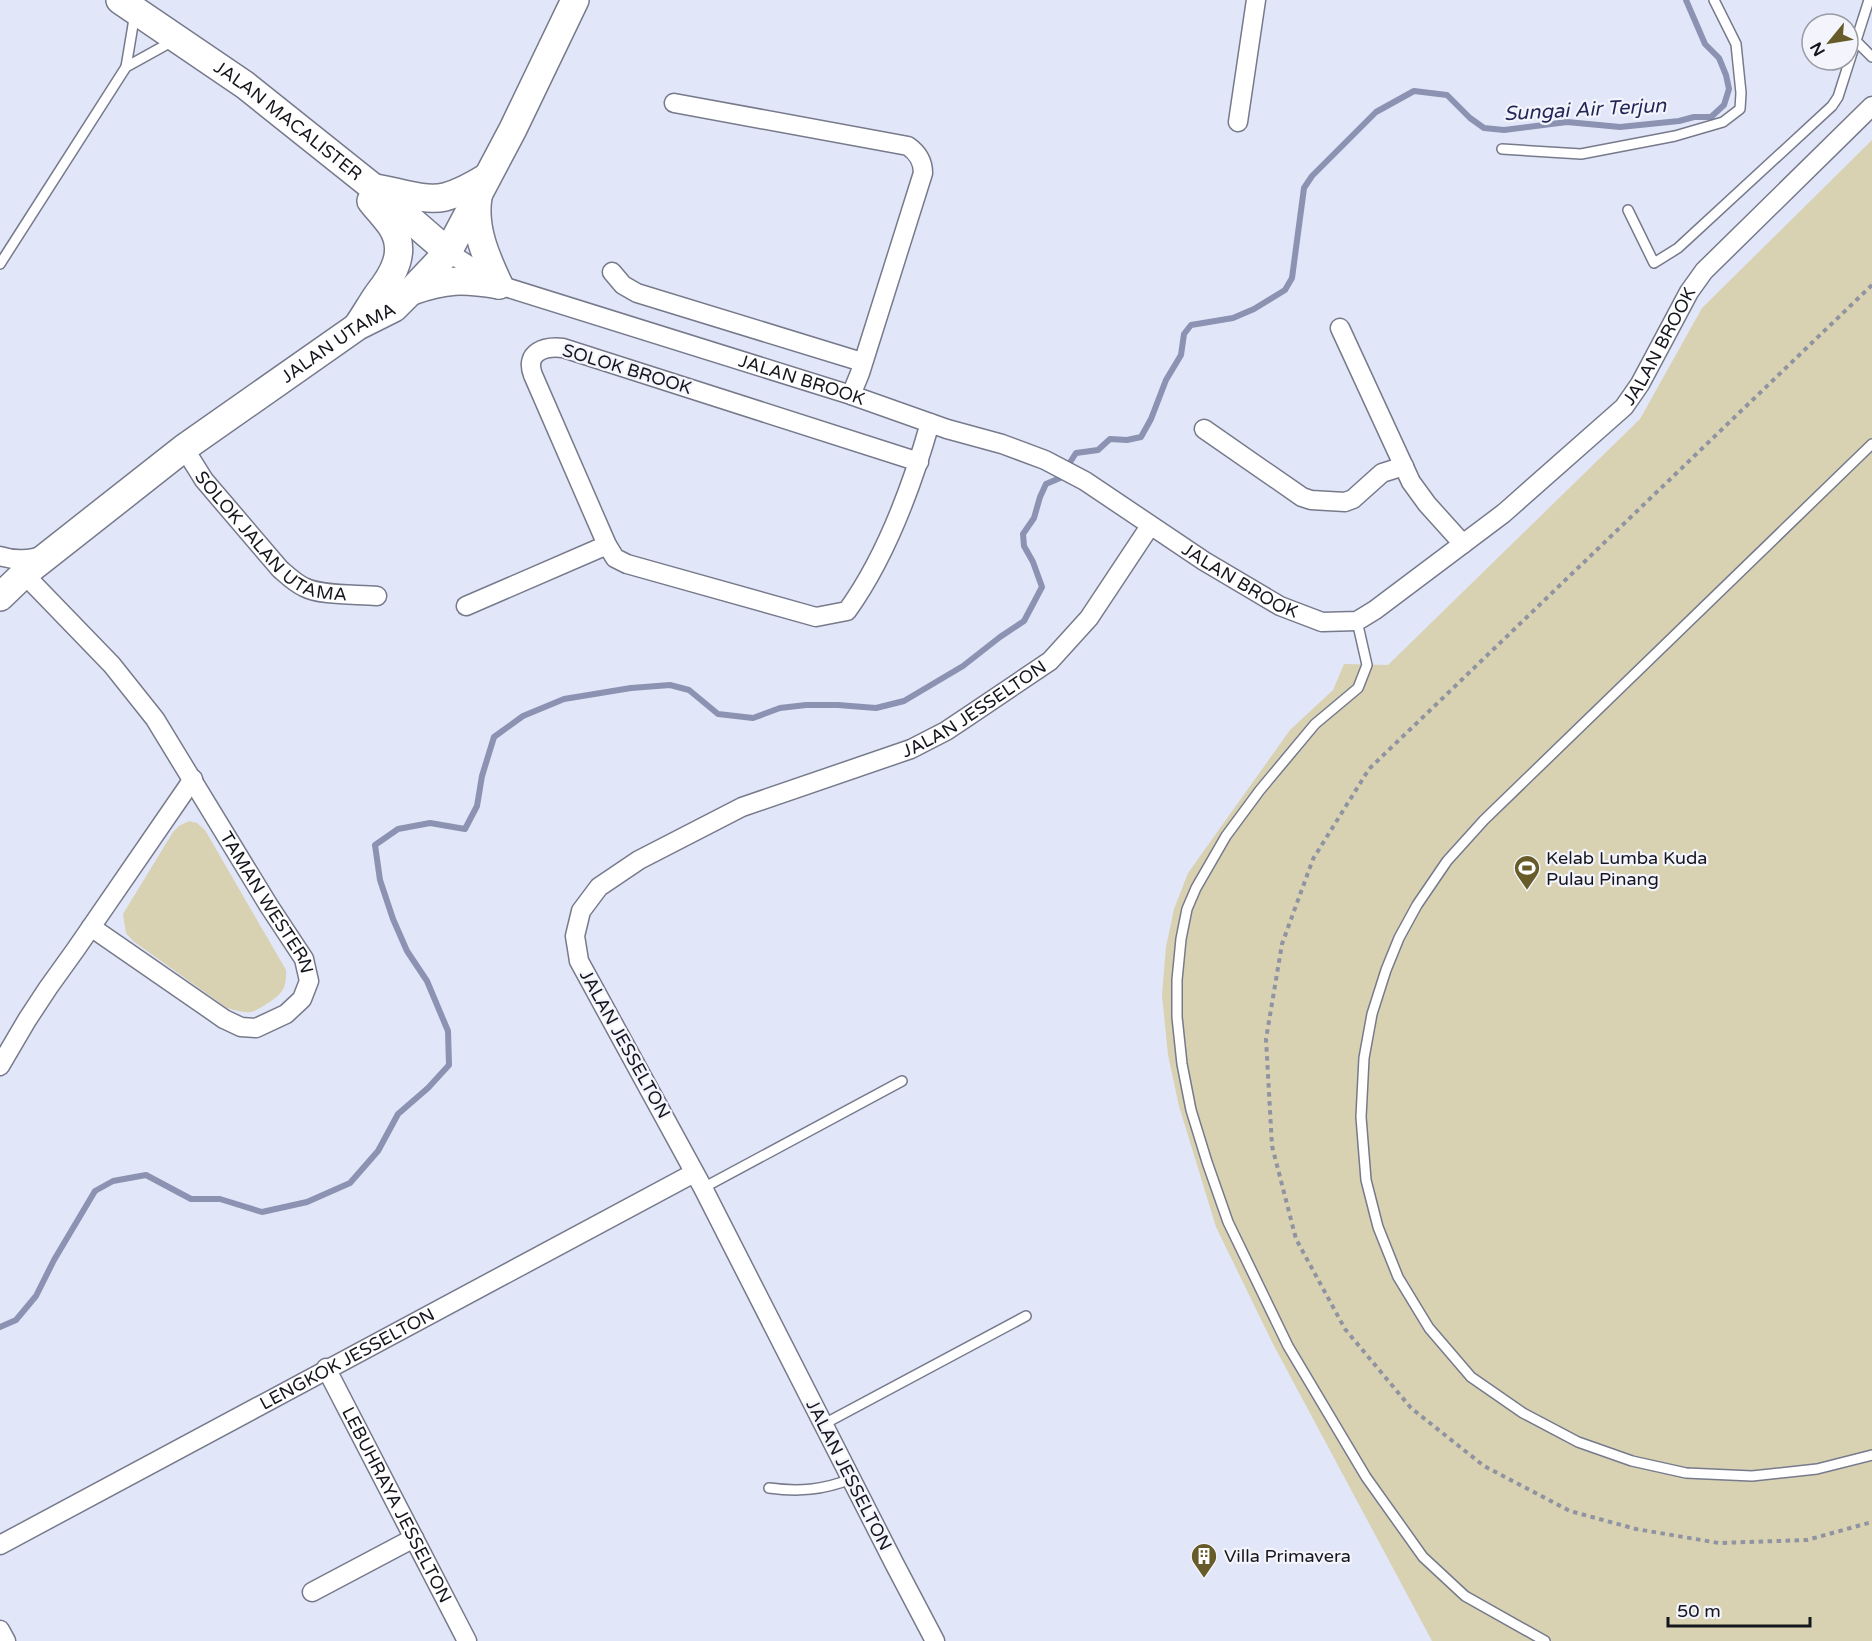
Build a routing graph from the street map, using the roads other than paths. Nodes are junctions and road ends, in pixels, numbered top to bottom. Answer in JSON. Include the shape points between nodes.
{"nodes":[{"id":1,"x":575,"y":0,"type":"edge"},
{"id":2,"x":1256,"y":0,"type":"edge"},
{"id":3,"x":1714,"y":0,"type":"edge"},
{"id":4,"x":1869,"y":0,"type":"edge"},
{"id":5,"x":1872,"y":4,"type":"edge"},
{"id":6,"x":128,"y":5,"type":"edge"},
{"id":7,"x":1860,"y":26,"type":"edge"},
{"id":8,"x":178,"y":38,"type":"junction"},
{"id":9,"x":1860,"y":45,"type":"edge"},
{"id":10,"x":1872,"y":57,"type":"edge"},
{"id":11,"x":126,"y":67,"type":"junction"},
{"id":12,"x":1845,"y":72,"type":"edge"},
{"id":13,"x":674,"y":103,"type":"dead end"},
{"id":14,"x":1872,"y":106,"type":"edge"},
{"id":15,"x":1238,"y":122,"type":"dead end"},
{"id":16,"x":1502,"y":149,"type":"dead end"},
{"id":17,"x":341,"y":161,"type":"junction"},
{"id":18,"x":483,"y":186,"type":"junction"},
{"id":19,"x":374,"y":188,"type":"junction"},
{"id":20,"x":1628,"y":210,"type":"dead end"},
{"id":21,"x":448,"y":252,"type":"junction"},
{"id":22,"x":0,"y":264,"type":"edge"},
{"id":23,"x":612,"y":272,"type":"dead end"},
{"id":24,"x":499,"y":285,"type":"junction"},
{"id":25,"x":411,"y":291,"type":"junction"},
{"id":26,"x":358,"y":326,"type":"junction"},
{"id":27,"x":1340,"y":328,"type":"dead end"},
{"id":28,"x":862,"y":362,"type":"junction"},
{"id":29,"x":851,"y":395,"type":"junction"},
{"id":30,"x":930,"y":423,"type":"junction"},
{"id":31,"x":1204,"y":429,"type":"dead end"},
{"id":32,"x":1872,"y":444,"type":"edge"},
{"id":33,"x":184,"y":448,"type":"junction"},
{"id":34,"x":919,"y":462,"type":"junction"},
{"id":35,"x":1404,"y":466,"type":"junction"},
{"id":36,"x":1150,"y":526,"type":"junction"},
{"id":37,"x":1463,"y":544,"type":"junction"},
{"id":38,"x":607,"y":545,"type":"junction"},
{"id":39,"x":50,"y":554,"type":"junction"},
{"id":40,"x":0,"y":556,"type":"edge"},
{"id":41,"x":24,"y":574,"type":"junction"},
{"id":42,"x":377,"y":596,"type":"dead end"},
{"id":43,"x":0,"y":597,"type":"edge"},
{"id":44,"x":466,"y":606,"type":"dead end"},
{"id":45,"x":1357,"y":621,"type":"junction"},
{"id":46,"x":193,"y":779,"type":"junction"},
{"id":47,"x":92,"y":927,"type":"junction"},
{"id":48,"x":0,"y":1066,"type":"edge"},
{"id":49,"x":902,"y":1081,"type":"dead end"},
{"id":50,"x":698,"y":1181,"type":"junction"},
{"id":51,"x":1026,"y":1316,"type":"dead end"},
{"id":52,"x":326,"y":1368,"type":"junction"},
{"id":53,"x":824,"y":1424,"type":"junction"},
{"id":54,"x":1872,"y":1455,"type":"edge"},
{"id":55,"x":851,"y":1479,"type":"junction"},
{"id":56,"x":769,"y":1488,"type":"dead end"},
{"id":57,"x":414,"y":1538,"type":"junction"},
{"id":58,"x":0,"y":1545,"type":"edge"},
{"id":59,"x":312,"y":1592,"type":"dead end"},
{"id":60,"x":0,"y":1630,"type":"edge"},
{"id":61,"x":6,"y":1641,"type":"edge"},
{"id":62,"x":467,"y":1641,"type":"edge"},
{"id":63,"x":935,"y":1641,"type":"edge"},
{"id":64,"x":1545,"y":1641,"type":"edge"}],
"edges":[{"from":1,"to":18,"type":"main road","name":"JALAN UTAMA"},
{"from":2,"to":15,"type":"street"},
{"from":3,"to":16,"type":"lane","via":[[1736,44],[1741,93],[1740,109],[1735,114],[1723,122],[1676,135],[1581,154]]},
{"from":4,"to":5,"type":"lane"},
{"from":4,"to":7,"type":"lane"},
{"from":6,"to":8,"type":"main road","name":"JALAN MACALISTER"},
{"from":6,"to":11,"type":"lane"},
{"from":8,"to":11,"type":"lane"},
{"from":8,"to":17,"type":"main road","name":"JALAN MACALISTER"},
{"from":9,"to":10,"type":"lane"},
{"from":11,"to":22,"type":"lane"},
{"from":12,"to":20,"type":"lane","via":[[1832,106],[1678,248],[1654,262]]},
{"from":13,"to":28,"type":"street","via":[[908,146],[919,157],[923,173]]},
{"from":14,"to":37,"type":"street","name":"JALAN BROOK","via":[[1704,271],[1624,407]]},
{"from":17,"to":19,"type":"main road","name":"JALAN MACALISTER"},
{"from":17,"to":26,"type":"main road","via":[[398,238],[396,267]]},
{"from":18,"to":19,"type":"main road","via":[[430,198]]},
{"from":18,"to":21,"type":"main road","name":"JALAN UTAMA"},
{"from":18,"to":24,"type":"main road","via":[[476,208],[479,232]]},
{"from":19,"to":21,"type":"main road","name":"JALAN MACALISTER"},
{"from":21,"to":24,"type":"street","name":"JALAN BROOK"},
{"from":21,"to":25,"type":"main road","name":"JALAN UTAMA"},
{"from":23,"to":28,"type":"street","via":[[637,293]]},
{"from":24,"to":25,"type":"main road","via":[[453,280]]},
{"from":24,"to":29,"type":"street","name":"JALAN BROOK"},
{"from":25,"to":26,"type":"main road","name":"JALAN UTAMA","via":[[394,308]]},
{"from":26,"to":33,"type":"main road","name":"JALAN UTAMA"},
{"from":27,"to":35,"type":"street"},
{"from":28,"to":29,"type":"street"},
{"from":29,"to":30,"type":"street","name":"JALAN BROOK"},
{"from":30,"to":34,"type":"street","name":"SOLOK BROOK"},
{"from":30,"to":36,"type":"street","name":"JALAN BROOK","via":[[1045,460],[1085,481]]},
{"from":31,"to":35,"type":"street","via":[[1311,501],[1353,499],[1382,473]]},
{"from":32,"to":54,"type":"lane","via":[[1484,820],[1447,861],[1417,905],[1386,970],[1364,1058],[1361,1117],[1366,1180],[1378,1227],[1398,1277],[1429,1328],[1471,1377],[1523,1413],[1578,1442],[1632,1461],[1686,1473],[1752,1476],[1817,1470]]},
{"from":33,"to":39,"type":"main road","name":"JALAN UTAMA"},
{"from":33,"to":42,"type":"street","name":"SOLOK JALAN UTAMA","via":[[204,480],[280,570],[293,580],[314,591]]},
{"from":34,"to":38,"type":"street","name":"SOLOK BROOK","via":[[878,564],[847,611],[816,617],[627,564],[615,558]]},
{"from":34,"to":38,"type":"street","name":"SOLOK BROOK","via":[[563,348],[545,349],[532,357],[530,368]]},
{"from":35,"to":37,"type":"street","via":[[1427,504]]},
{"from":36,"to":45,"type":"street","name":"JALAN BROOK","via":[[1280,606],[1322,622]]},
{"from":36,"to":50,"type":"street","name":"JALAN JESSELTON","via":[[1089,618],[1050,661],[968,717],[911,749],[742,807],[639,860],[599,887],[581,912],[575,936],[579,961]]},
{"from":37,"to":45,"type":"street","name":"JALAN BROOK"},
{"from":38,"to":44,"type":"street"},
{"from":39,"to":40,"type":"street","via":[[29,560]]},
{"from":39,"to":41,"type":"main road","name":"JALAN UTAMA"},
{"from":41,"to":43,"type":"main road","name":"JALAN UTAMA"},
{"from":41,"to":46,"type":"street","name":"TAMAN WESTERN","via":[[112,665],[155,719]]},
{"from":45,"to":64,"type":"lane","via":[[1366,665],[1358,688],[1315,724],[1260,790],[1226,836],[1187,909],[1177,980],[1182,1064],[1191,1110],[1228,1222],[1288,1346],[1366,1477],[1423,1557],[1465,1596]]},
{"from":46,"to":47,"type":"street"},
{"from":46,"to":47,"type":"street","name":"TAMAN WESTERN","via":[[304,959],[309,981],[302,999],[271,1022],[256,1028],[241,1027]]},
{"from":47,"to":48,"type":"street"},
{"from":49,"to":50,"type":"lane"},
{"from":50,"to":52,"type":"street","name":"LENGKOK JESSELTON"},
{"from":50,"to":53,"type":"street","name":"JALAN JESSELTON"},
{"from":51,"to":53,"type":"lane"},
{"from":52,"to":57,"type":"street","name":"LEBUHRAYA JESSELTON"},
{"from":52,"to":58,"type":"street","name":"LENGKOK JESSELTON"},
{"from":53,"to":55,"type":"street","name":"JALAN JESSELTON"},
{"from":55,"to":56,"type":"lane","via":[[792,1491]]},
{"from":55,"to":63,"type":"street","name":"JALAN JESSELTON"},
{"from":57,"to":59,"type":"street"},
{"from":57,"to":62,"type":"street","name":"LEBUHRAYA JESSELTON"},
{"from":60,"to":61,"type":"street"}]}
